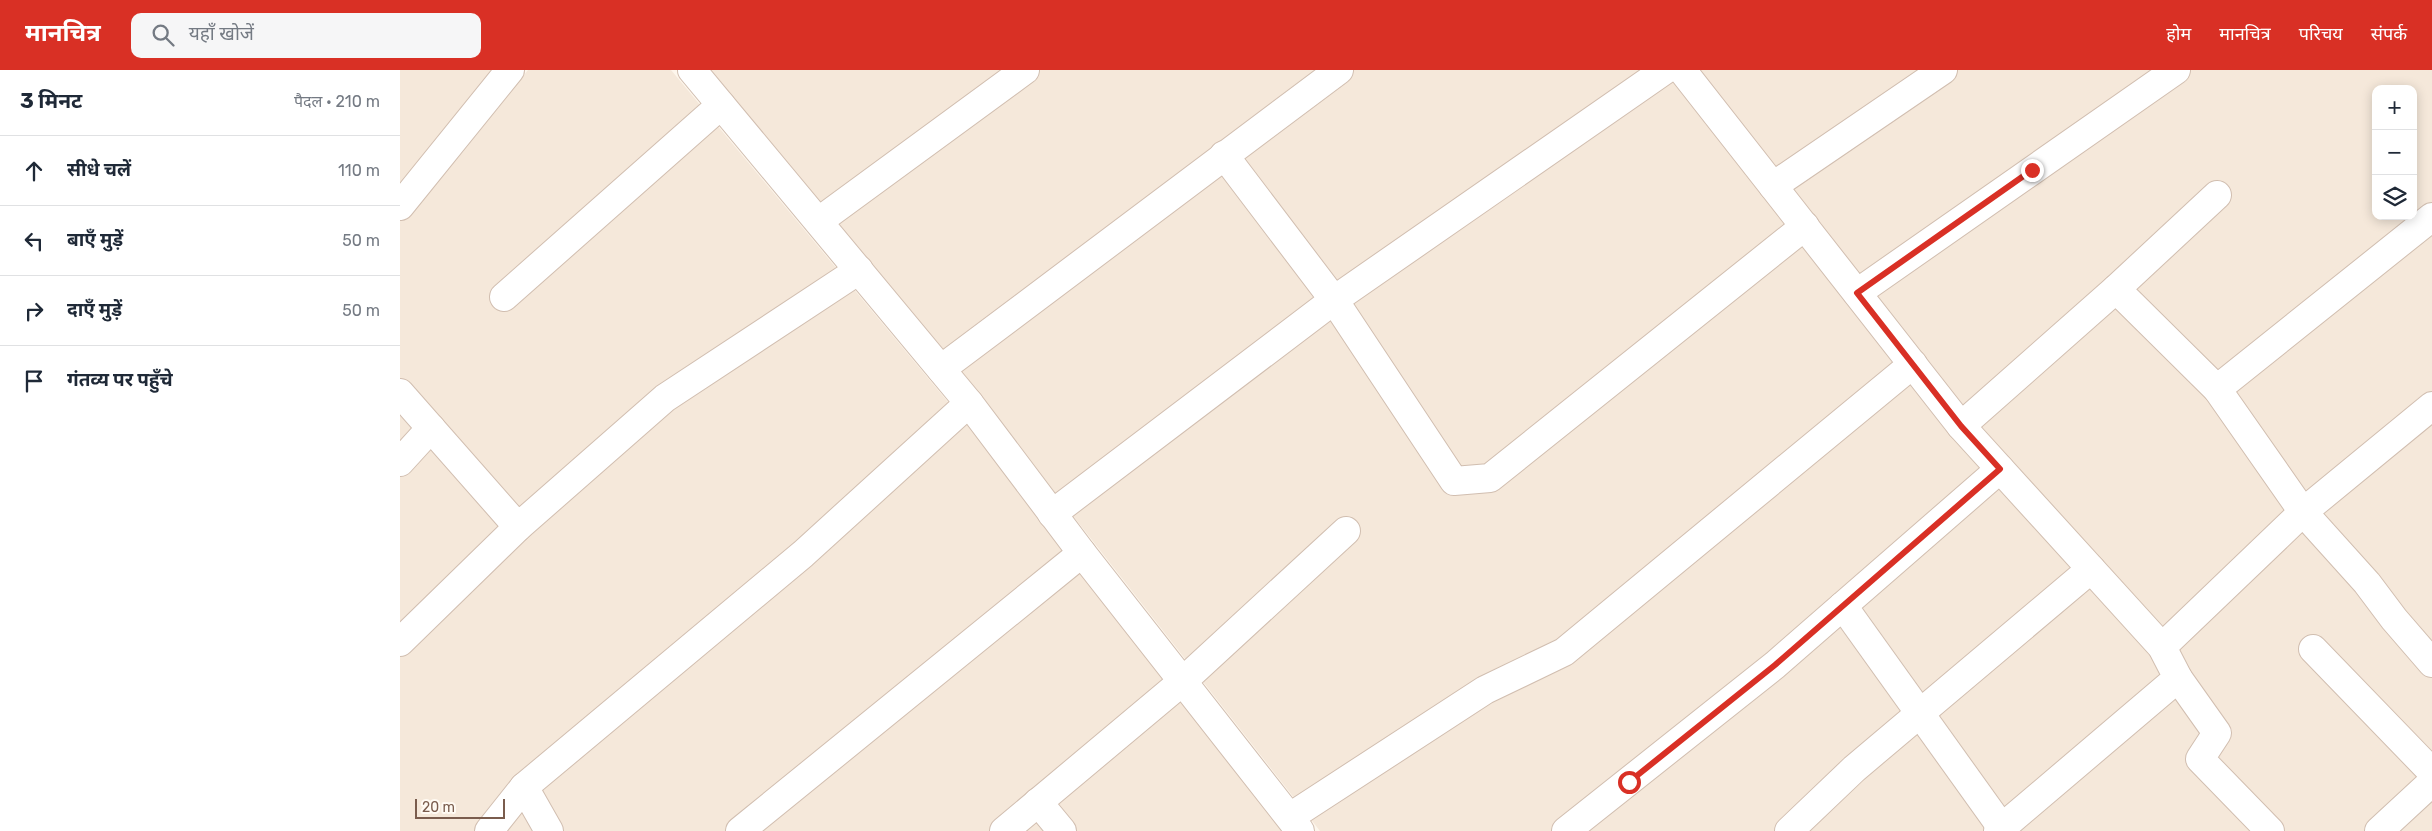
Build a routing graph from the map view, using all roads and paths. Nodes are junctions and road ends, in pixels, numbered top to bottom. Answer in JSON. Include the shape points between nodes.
{"nodes":[{"id":1,"x":510,"y":70,"type":"edge"},
{"id":2,"x":694,"y":70,"type":"edge"},
{"id":3,"x":1026,"y":70,"type":"edge"},
{"id":4,"x":1339,"y":70,"type":"edge"},
{"id":5,"x":1665,"y":70,"type":"edge"},
{"id":6,"x":1682,"y":70,"type":"edge"},
{"id":7,"x":1943,"y":70,"type":"edge"},
{"id":8,"x":2176,"y":70,"type":"edge"},
{"id":9,"x":721,"y":105,"type":"junction"},
{"id":10,"x":1224,"y":155,"type":"junction"},
{"id":11,"x":1773,"y":186,"type":"junction"},
{"id":12,"x":2217,"y":195,"type":"dead end"},
{"id":13,"x":400,"y":206,"type":"edge"},
{"id":14,"x":2432,"y":217,"type":"edge"},
{"id":15,"x":820,"y":221,"type":"junction"},
{"id":16,"x":1805,"y":226,"type":"junction"},
{"id":17,"x":859,"y":270,"type":"junction"},
{"id":18,"x":2116,"y":289,"type":"junction"},
{"id":19,"x":1857,"y":293,"type":"junction"},
{"id":20,"x":504,"y":297,"type":"dead end"},
{"id":21,"x":1334,"y":300,"type":"junction"},
{"id":22,"x":1912,"y":364,"type":"junction"},
{"id":23,"x":941,"y":369,"type":"junction"},
{"id":24,"x":2217,"y":389,"type":"junction"},
{"id":25,"x":400,"y":393,"type":"edge"},
{"id":26,"x":969,"y":403,"type":"junction"},
{"id":27,"x":2432,"y":406,"type":"edge"},
{"id":28,"x":1961,"y":426,"type":"junction"},
{"id":29,"x":432,"y":428,"type":"junction"},
{"id":30,"x":400,"y":462,"type":"edge"},
{"id":31,"x":2000,"y":469,"type":"junction"},
{"id":32,"x":2303,"y":512,"type":"junction"},
{"id":33,"x":1052,"y":514,"type":"junction"},
{"id":34,"x":518,"y":527,"type":"junction"},
{"id":35,"x":1346,"y":531,"type":"dead end"},
{"id":36,"x":1082,"y":553,"type":"junction"},
{"id":37,"x":2091,"y":570,"type":"junction"},
{"id":38,"x":1843,"y":606,"type":"junction"},
{"id":39,"x":400,"y":642,"type":"edge"},
{"id":40,"x":2162,"y":647,"type":"junction"},
{"id":41,"x":2314,"y":649,"type":"dead end"},
{"id":42,"x":2432,"y":663,"type":"edge"},
{"id":43,"x":2178,"y":678,"type":"junction"},
{"id":44,"x":1183,"y":681,"type":"junction"},
{"id":45,"x":1921,"y":715,"type":"junction"},
{"id":46,"x":2432,"y":772,"type":"edge"},
{"id":47,"x":2432,"y":782,"type":"edge"},
{"id":48,"x":524,"y":787,"type":"junction"},
{"id":49,"x":1038,"y":802,"type":"junction"},
{"id":50,"x":1295,"y":824,"type":"edge"},
{"id":51,"x":2000,"y":829,"type":"edge"},
{"id":52,"x":489,"y":831,"type":"edge"},
{"id":53,"x":549,"y":831,"type":"edge"},
{"id":54,"x":740,"y":831,"type":"edge"},
{"id":55,"x":1004,"y":831,"type":"edge"},
{"id":56,"x":1062,"y":831,"type":"edge"},
{"id":57,"x":1566,"y":831,"type":"edge"},
{"id":58,"x":1789,"y":831,"type":"edge"},
{"id":59,"x":2269,"y":831,"type":"edge"},
{"id":60,"x":2379,"y":831,"type":"edge"}],
"edges":[{"from":1,"to":13,"type":"street"},
{"from":2,"to":9,"type":"street"},
{"from":3,"to":15,"type":"street"},
{"from":4,"to":10,"type":"street"},
{"from":5,"to":21,"type":"street"},
{"from":6,"to":11,"type":"street"},
{"from":7,"to":11,"type":"street"},
{"from":8,"to":19,"type":"street"},
{"from":9,"to":15,"type":"street"},
{"from":9,"to":20,"type":"street"},
{"from":10,"to":21,"type":"street"},
{"from":10,"to":23,"type":"street"},
{"from":11,"to":16,"type":"street"},
{"from":12,"to":18,"type":"street"},
{"from":14,"to":24,"type":"street"},
{"from":15,"to":17,"type":"street"},
{"from":16,"to":19,"type":"street"},
{"from":16,"to":21,"type":"street","via":[[1490,478],[1454,481]]},
{"from":17,"to":23,"type":"street"},
{"from":17,"to":34,"type":"street","via":[[665,398]]},
{"from":18,"to":24,"type":"street"},
{"from":18,"to":28,"type":"street"},
{"from":19,"to":22,"type":"street"},
{"from":21,"to":33,"type":"street"},
{"from":22,"to":28,"type":"street"},
{"from":22,"to":50,"type":"street","via":[[1564,652],[1485,690]]},
{"from":23,"to":26,"type":"street"},
{"from":24,"to":32,"type":"street"},
{"from":25,"to":29,"type":"street"},
{"from":26,"to":33,"type":"street"},
{"from":26,"to":48,"type":"street","via":[[803,554]]},
{"from":27,"to":32,"type":"street"},
{"from":28,"to":31,"type":"street"},
{"from":29,"to":30,"type":"street"},
{"from":29,"to":34,"type":"street"},
{"from":31,"to":37,"type":"street"},
{"from":31,"to":38,"type":"street"},
{"from":32,"to":40,"type":"street"},
{"from":32,"to":42,"type":"street","via":[[2367,583]]},
{"from":33,"to":36,"type":"street"},
{"from":34,"to":39,"type":"street"},
{"from":35,"to":44,"type":"street"},
{"from":36,"to":44,"type":"street"},
{"from":36,"to":54,"type":"street"},
{"from":37,"to":40,"type":"street"},
{"from":37,"to":45,"type":"street"},
{"from":38,"to":45,"type":"street"},
{"from":38,"to":57,"type":"street","via":[[1691,733]]},
{"from":40,"to":43,"type":"street"},
{"from":41,"to":46,"type":"street"},
{"from":43,"to":51,"type":"street"},
{"from":43,"to":59,"type":"street","via":[[2217,733],[2200,759]]},
{"from":44,"to":49,"type":"street"},
{"from":44,"to":50,"type":"street"},
{"from":45,"to":51,"type":"street"},
{"from":45,"to":58,"type":"street","via":[[1854,770]]},
{"from":47,"to":60,"type":"street"},
{"from":48,"to":52,"type":"street"},
{"from":48,"to":53,"type":"street"},
{"from":49,"to":55,"type":"street"},
{"from":49,"to":56,"type":"street"}]}
